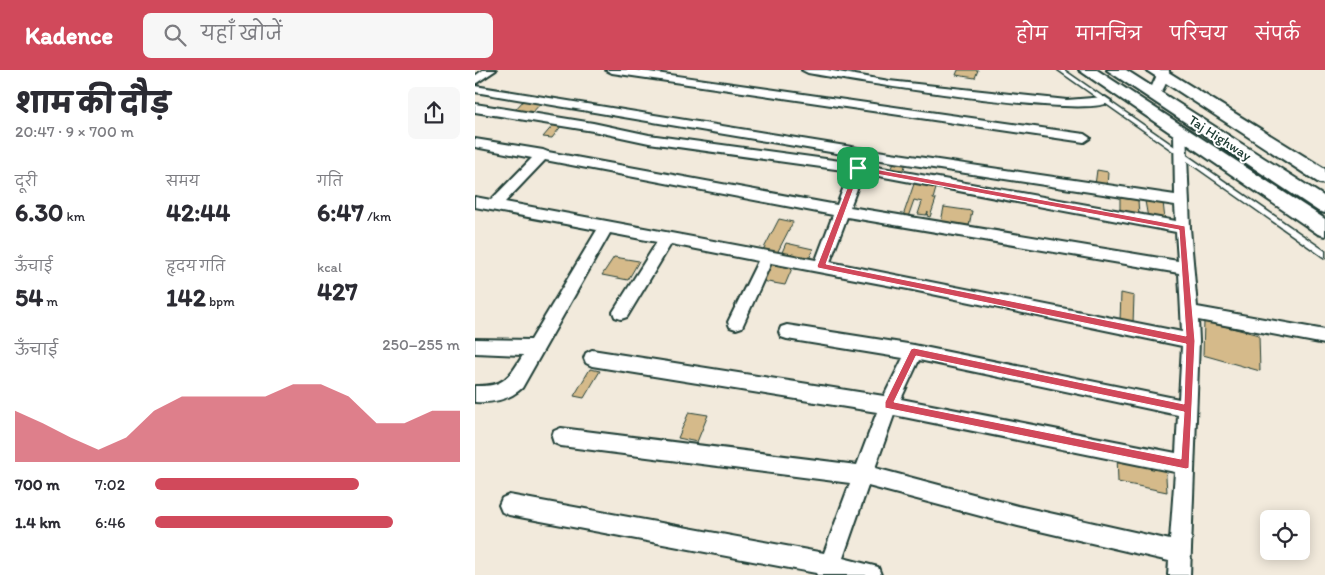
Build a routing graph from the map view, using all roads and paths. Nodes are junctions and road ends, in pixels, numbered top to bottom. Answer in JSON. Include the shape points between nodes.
{"nodes":[{"id":1,"x":489,"y":70,"type":"edge"},
{"id":2,"x":612,"y":70,"type":"edge"},
{"id":3,"x":808,"y":70,"type":"edge"},
{"id":4,"x":1061,"y":70,"type":"edge"},
{"id":5,"x":1087,"y":70,"type":"edge"},
{"id":6,"x":1115,"y":70,"type":"edge"},
{"id":7,"x":1160,"y":72,"type":"edge"},
{"id":8,"x":475,"y":81,"type":"edge"},
{"id":9,"x":475,"y":89,"type":"edge"},
{"id":10,"x":1154,"y":95,"type":"junction"},
{"id":11,"x":1105,"y":101,"type":"junction"},
{"id":12,"x":475,"y":108,"type":"edge"},
{"id":13,"x":1180,"y":132,"type":"junction"},
{"id":14,"x":1084,"y":138,"type":"dead end"},
{"id":15,"x":475,"y":143,"type":"edge"},
{"id":16,"x":864,"y":153,"type":"junction"},
{"id":17,"x":543,"y":154,"type":"junction"},
{"id":18,"x":1180,"y":154,"type":"junction"},
{"id":19,"x":858,"y":168,"type":"junction"},
{"id":20,"x":1325,"y":178,"type":"edge"},
{"id":21,"x":1182,"y":201,"type":"junction"},
{"id":22,"x":475,"y":202,"type":"edge"},
{"id":23,"x":494,"y":205,"type":"junction"},
{"id":24,"x":1325,"y":206,"type":"edge"},
{"id":25,"x":842,"y":211,"type":"junction"},
{"id":26,"x":607,"y":226,"type":"junction"},
{"id":27,"x":1183,"y":228,"type":"junction"},
{"id":28,"x":1325,"y":229,"type":"edge"},
{"id":29,"x":667,"y":237,"type":"junction"},
{"id":30,"x":1325,"y":255,"type":"edge"},
{"id":31,"x":767,"y":257,"type":"junction"},
{"id":32,"x":821,"y":266,"type":"junction"},
{"id":33,"x":1185,"y":268,"type":"junction"},
{"id":34,"x":621,"y":312,"type":"dead end"},
{"id":35,"x":1189,"y":312,"type":"junction"},
{"id":36,"x":737,"y":322,"type":"dead end"},
{"id":37,"x":787,"y":332,"type":"dead end"},
{"id":38,"x":1325,"y":337,"type":"edge"},
{"id":39,"x":1191,"y":341,"type":"junction"},
{"id":40,"x":475,"y":346,"type":"edge"},
{"id":41,"x":535,"y":348,"type":"junction"},
{"id":42,"x":914,"y":352,"type":"junction"},
{"id":43,"x":591,"y":358,"type":"dead end"},
{"id":44,"x":475,"y":394,"type":"edge"},
{"id":45,"x":888,"y":405,"type":"junction"},
{"id":46,"x":1188,"y":409,"type":"junction"},
{"id":47,"x":561,"y":437,"type":"dead end"},
{"id":48,"x":1186,"y":465,"type":"junction"},
{"id":49,"x":863,"y":475,"type":"junction"},
{"id":50,"x":509,"y":505,"type":"dead end"},
{"id":51,"x":1180,"y":553,"type":"junction"},
{"id":52,"x":828,"y":570,"type":"edge"},
{"id":53,"x":870,"y":575,"type":"edge"},
{"id":54,"x":1179,"y":575,"type":"edge"}],
"edges":[{"from":1,"to":8,"type":"street"},
{"from":2,"to":14,"type":"street"},
{"from":3,"to":11,"type":"street","via":[[889,84],[1067,104]]},
{"from":4,"to":11,"type":"lane"},
{"from":5,"to":13,"type":"main road"},
{"from":6,"to":10,"type":"main road","name":"Taj Highway"},
{"from":7,"to":10,"type":"street"},
{"from":7,"to":20,"type":"main road"},
{"from":9,"to":16,"type":"street"},
{"from":10,"to":24,"type":"main road","name":"Taj Highway"},
{"from":11,"to":18,"type":"lane"},
{"from":12,"to":19,"type":"street","via":[[649,139]]},
{"from":13,"to":18,"type":"street"},
{"from":13,"to":28,"type":"main road"},
{"from":15,"to":17,"type":"street"},
{"from":16,"to":19,"type":"street"},
{"from":16,"to":21,"type":"street"},
{"from":17,"to":23,"type":"street"},
{"from":17,"to":25,"type":"street"},
{"from":18,"to":21,"type":"street"},
{"from":18,"to":30,"type":"lane"},
{"from":19,"to":25,"type":"street"},
{"from":19,"to":27,"type":"street"},
{"from":21,"to":27,"type":"street"},
{"from":22,"to":23,"type":"street"},
{"from":23,"to":26,"type":"street"},
{"from":25,"to":32,"type":"street"},
{"from":25,"to":33,"type":"street"},
{"from":26,"to":29,"type":"street"},
{"from":26,"to":41,"type":"street"},
{"from":27,"to":33,"type":"street"},
{"from":29,"to":31,"type":"street"},
{"from":29,"to":34,"type":"street"},
{"from":31,"to":32,"type":"street"},
{"from":31,"to":36,"type":"street"},
{"from":32,"to":39,"type":"street"},
{"from":33,"to":35,"type":"street"},
{"from":35,"to":38,"type":"street"},
{"from":35,"to":39,"type":"street"},
{"from":37,"to":42,"type":"street"},
{"from":39,"to":46,"type":"street"},
{"from":40,"to":41,"type":"street"},
{"from":41,"to":44,"type":"street","via":[[509,390],[488,395]]},
{"from":42,"to":45,"type":"street"},
{"from":42,"to":46,"type":"street"},
{"from":43,"to":45,"type":"street"},
{"from":45,"to":48,"type":"street"},
{"from":45,"to":49,"type":"street"},
{"from":46,"to":48,"type":"street"},
{"from":47,"to":49,"type":"street"},
{"from":48,"to":51,"type":"street"},
{"from":49,"to":51,"type":"street","via":[[1018,516]]},
{"from":49,"to":52,"type":"street"},
{"from":50,"to":52,"type":"street"},
{"from":51,"to":54,"type":"street"},
{"from":52,"to":53,"type":"street"}]}
